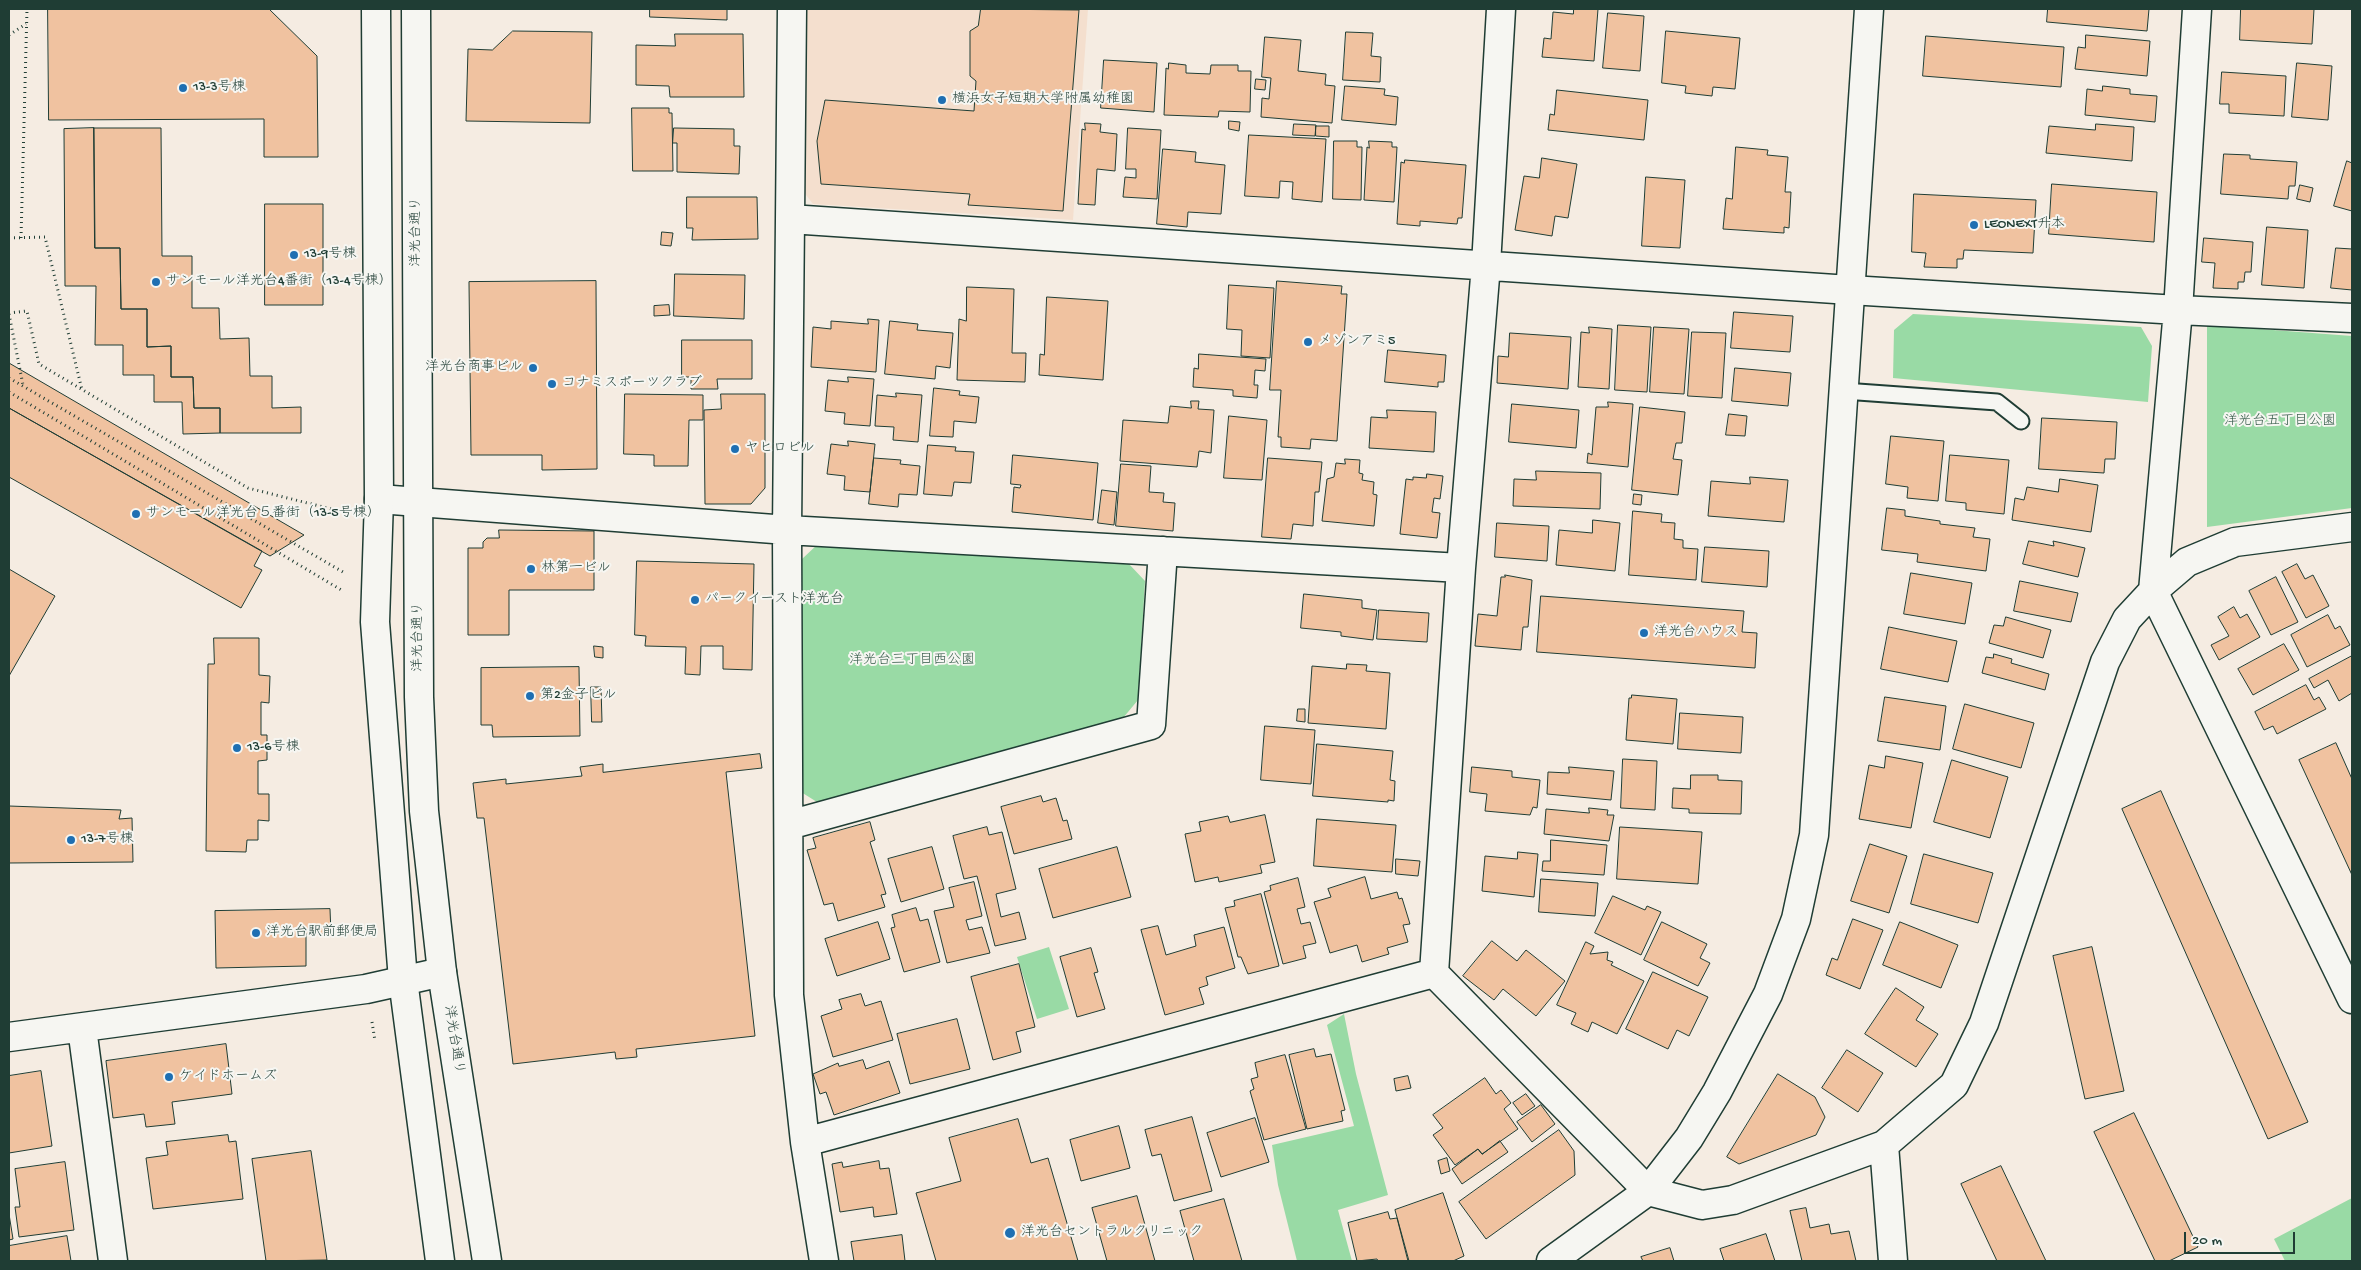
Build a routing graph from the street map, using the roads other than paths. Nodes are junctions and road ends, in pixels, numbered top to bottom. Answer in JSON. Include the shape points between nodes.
{"nodes":[{"id":1,"x":376,"y":9,"type":"edge"},
{"id":2,"x":416,"y":9,"type":"edge"},
{"id":3,"x":792,"y":9,"type":"edge"},
{"id":4,"x":1501,"y":9,"type":"edge"},
{"id":5,"x":1869,"y":9,"type":"edge"},
{"id":6,"x":2196,"y":9,"type":"edge"},
{"id":7,"x":790,"y":219,"type":"junction"},
{"id":8,"x":1486,"y":265,"type":"junction"},
{"id":9,"x":1850,"y":290,"type":"junction"},
{"id":10,"x":2178,"y":310,"type":"junction"},
{"id":11,"x":2352,"y":318,"type":"edge"},
{"id":12,"x":1844,"y":391,"type":"junction"},
{"id":13,"x":2021,"y":421,"type":"dead end"},
{"id":14,"x":379,"y":499,"type":"junction"},
{"id":15,"x":419,"y":503,"type":"junction"},
{"id":16,"x":2352,"y":527,"type":"edge"},
{"id":17,"x":787,"y":530,"type":"junction"},
{"id":18,"x":1163,"y":551,"type":"junction"},
{"id":19,"x":1461,"y":568,"type":"junction"},
{"id":20,"x":2153,"y":591,"type":"junction"},
{"id":21,"x":790,"y":825,"type":"junction"},
{"id":22,"x":442,"y":972,"type":"junction"},
{"id":23,"x":1434,"y":973,"type":"junction"},
{"id":24,"x":403,"y":980,"type":"junction"},
{"id":25,"x":2352,"y":999,"type":"edge"},
{"id":26,"x":82,"y":1028,"type":"junction"},
{"id":27,"x":9,"y":1037,"type":"edge"},
{"id":28,"x":805,"y":1142,"type":"junction"},
{"id":29,"x":1884,"y":1146,"type":"junction"},
{"id":30,"x":1648,"y":1191,"type":"junction"},
{"id":31,"x":113,"y":1261,"type":"edge"},
{"id":32,"x":440,"y":1261,"type":"edge"},
{"id":33,"x":487,"y":1261,"type":"edge"},
{"id":34,"x":824,"y":1261,"type":"edge"},
{"id":35,"x":1551,"y":1261,"type":"edge"},
{"id":36,"x":1894,"y":1261,"type":"edge"}],
"edges":[{"from":1,"to":14,"type":"street"},
{"from":2,"to":15,"type":"street","name":"洋光台通り"},
{"from":3,"to":7,"type":"street"},
{"from":4,"to":8,"type":"street"},
{"from":5,"to":9,"type":"street"},
{"from":6,"to":10,"type":"street"},
{"from":7,"to":8,"type":"street"},
{"from":7,"to":17,"type":"street"},
{"from":8,"to":9,"type":"street"},
{"from":8,"to":19,"type":"street"},
{"from":9,"to":10,"type":"street"},
{"from":9,"to":12,"type":"street"},
{"from":10,"to":11,"type":"street"},
{"from":10,"to":20,"type":"street"},
{"from":12,"to":13,"type":"lane","via":[[1996,402]]},
{"from":12,"to":30,"type":"street","via":[[1814,835],[1796,920],[1768,994],[1717,1092],[1689,1138]]},
{"from":14,"to":15,"type":"street"},
{"from":14,"to":24,"type":"street","via":[[375,622]]},
{"from":15,"to":17,"type":"street"},
{"from":15,"to":22,"type":"street","name":"洋光台通り","via":[[424,811]]},
{"from":16,"to":20,"type":"street","via":[[2236,542],[2187,562]]},
{"from":17,"to":18,"type":"street"},
{"from":17,"to":21,"type":"street"},
{"from":18,"to":19,"type":"street"},
{"from":18,"to":21,"type":"street","via":[[1151,725]]},
{"from":19,"to":23,"type":"street"},
{"from":20,"to":25,"type":"street"},
{"from":20,"to":29,"type":"street","via":[[2127,619],[2105,662],[1984,1023],[1954,1084]]},
{"from":21,"to":28,"type":"street","via":[[789,995]]},
{"from":22,"to":24,"type":"street"},
{"from":22,"to":33,"type":"street","name":"洋光台通り"},
{"from":23,"to":28,"type":"street"},
{"from":23,"to":30,"type":"street"},
{"from":24,"to":26,"type":"street"},
{"from":24,"to":32,"type":"street"},
{"from":26,"to":27,"type":"street"},
{"from":26,"to":31,"type":"street"},
{"from":28,"to":34,"type":"street"},
{"from":29,"to":30,"type":"street","via":[[1734,1200],[1702,1205]]},
{"from":29,"to":36,"type":"street"},
{"from":30,"to":35,"type":"street"}]}
